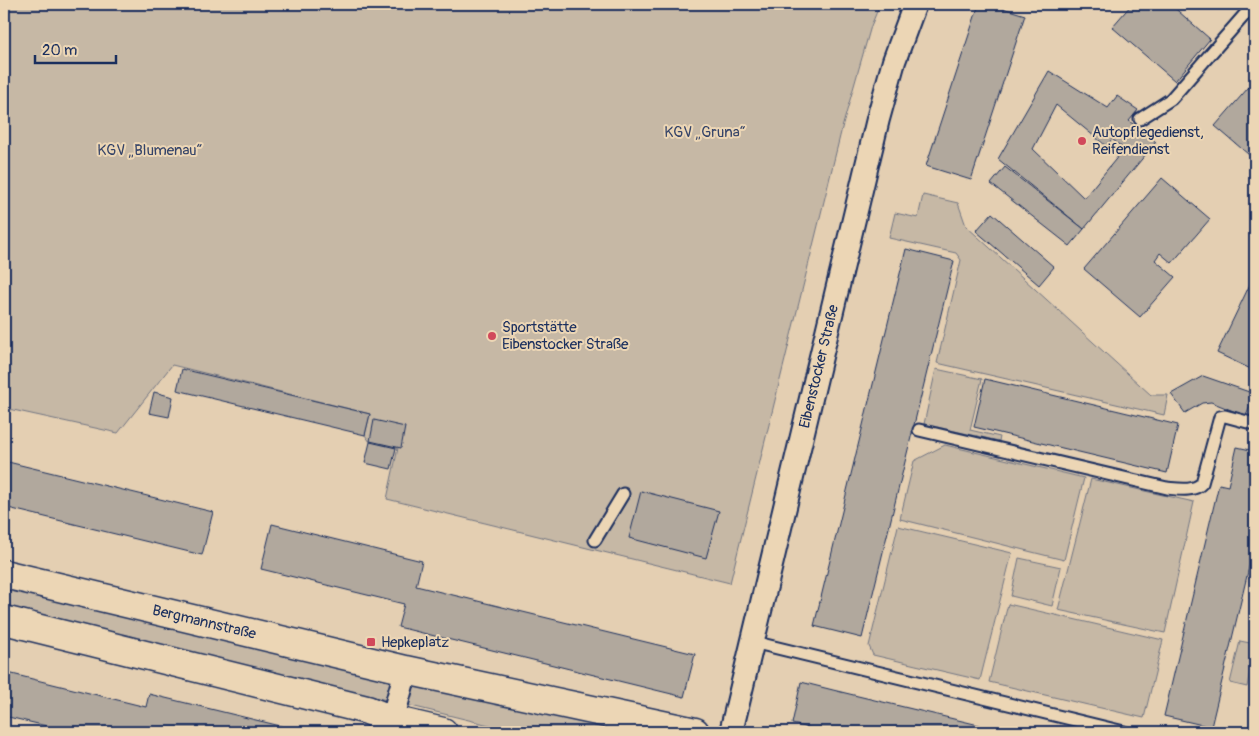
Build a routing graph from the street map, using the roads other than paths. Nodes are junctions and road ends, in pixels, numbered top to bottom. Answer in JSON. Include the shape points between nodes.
{"nodes":[{"id":1,"x":915,"y":4,"type":"edge"},
{"id":2,"x":1254,"y":4,"type":"edge"},
{"id":3,"x":1140,"y":119,"type":"dead end"},
{"id":4,"x":1255,"y":424,"type":"edge"},
{"id":5,"x":918,"y":430,"type":"dead end"},
{"id":6,"x":623,"y":494,"type":"dead end"},
{"id":7,"x":595,"y":540,"type":"dead end"},
{"id":8,"x":4,"y":574,"type":"edge"},
{"id":9,"x":4,"y":620,"type":"edge"},
{"id":10,"x":753,"y":642,"type":"junction"},
{"id":11,"x":406,"y":670,"type":"junction"},
{"id":12,"x":390,"y":726,"type":"edge"},
{"id":13,"x":444,"y":732,"type":"edge"},
{"id":14,"x":695,"y":732,"type":"edge"},
{"id":15,"x":731,"y":732,"type":"edge"},
{"id":16,"x":1124,"y":732,"type":"edge"}],
"edges":[{"from":1,"to":10,"type":"street","name":"Eibenstocker Straße","via":[[894,61],[878,119]]},
{"from":2,"to":3,"type":"lane","via":[[1171,99]]},
{"from":4,"to":5,"type":"lane","via":[[1220,417],[1202,483],[1187,489],[1167,488]]},
{"from":6,"to":7,"type":"lane"},
{"from":8,"to":11,"type":"street","name":"Bergmannstraße"},
{"from":9,"to":12,"type":"street","via":[[368,710]]},
{"from":10,"to":15,"type":"street","name":"Eibenstocker Straße"},
{"from":10,"to":16,"type":"lane"},
{"from":11,"to":12,"type":"street"},
{"from":11,"to":14,"type":"street"},
{"from":12,"to":13,"type":"street"}]}
